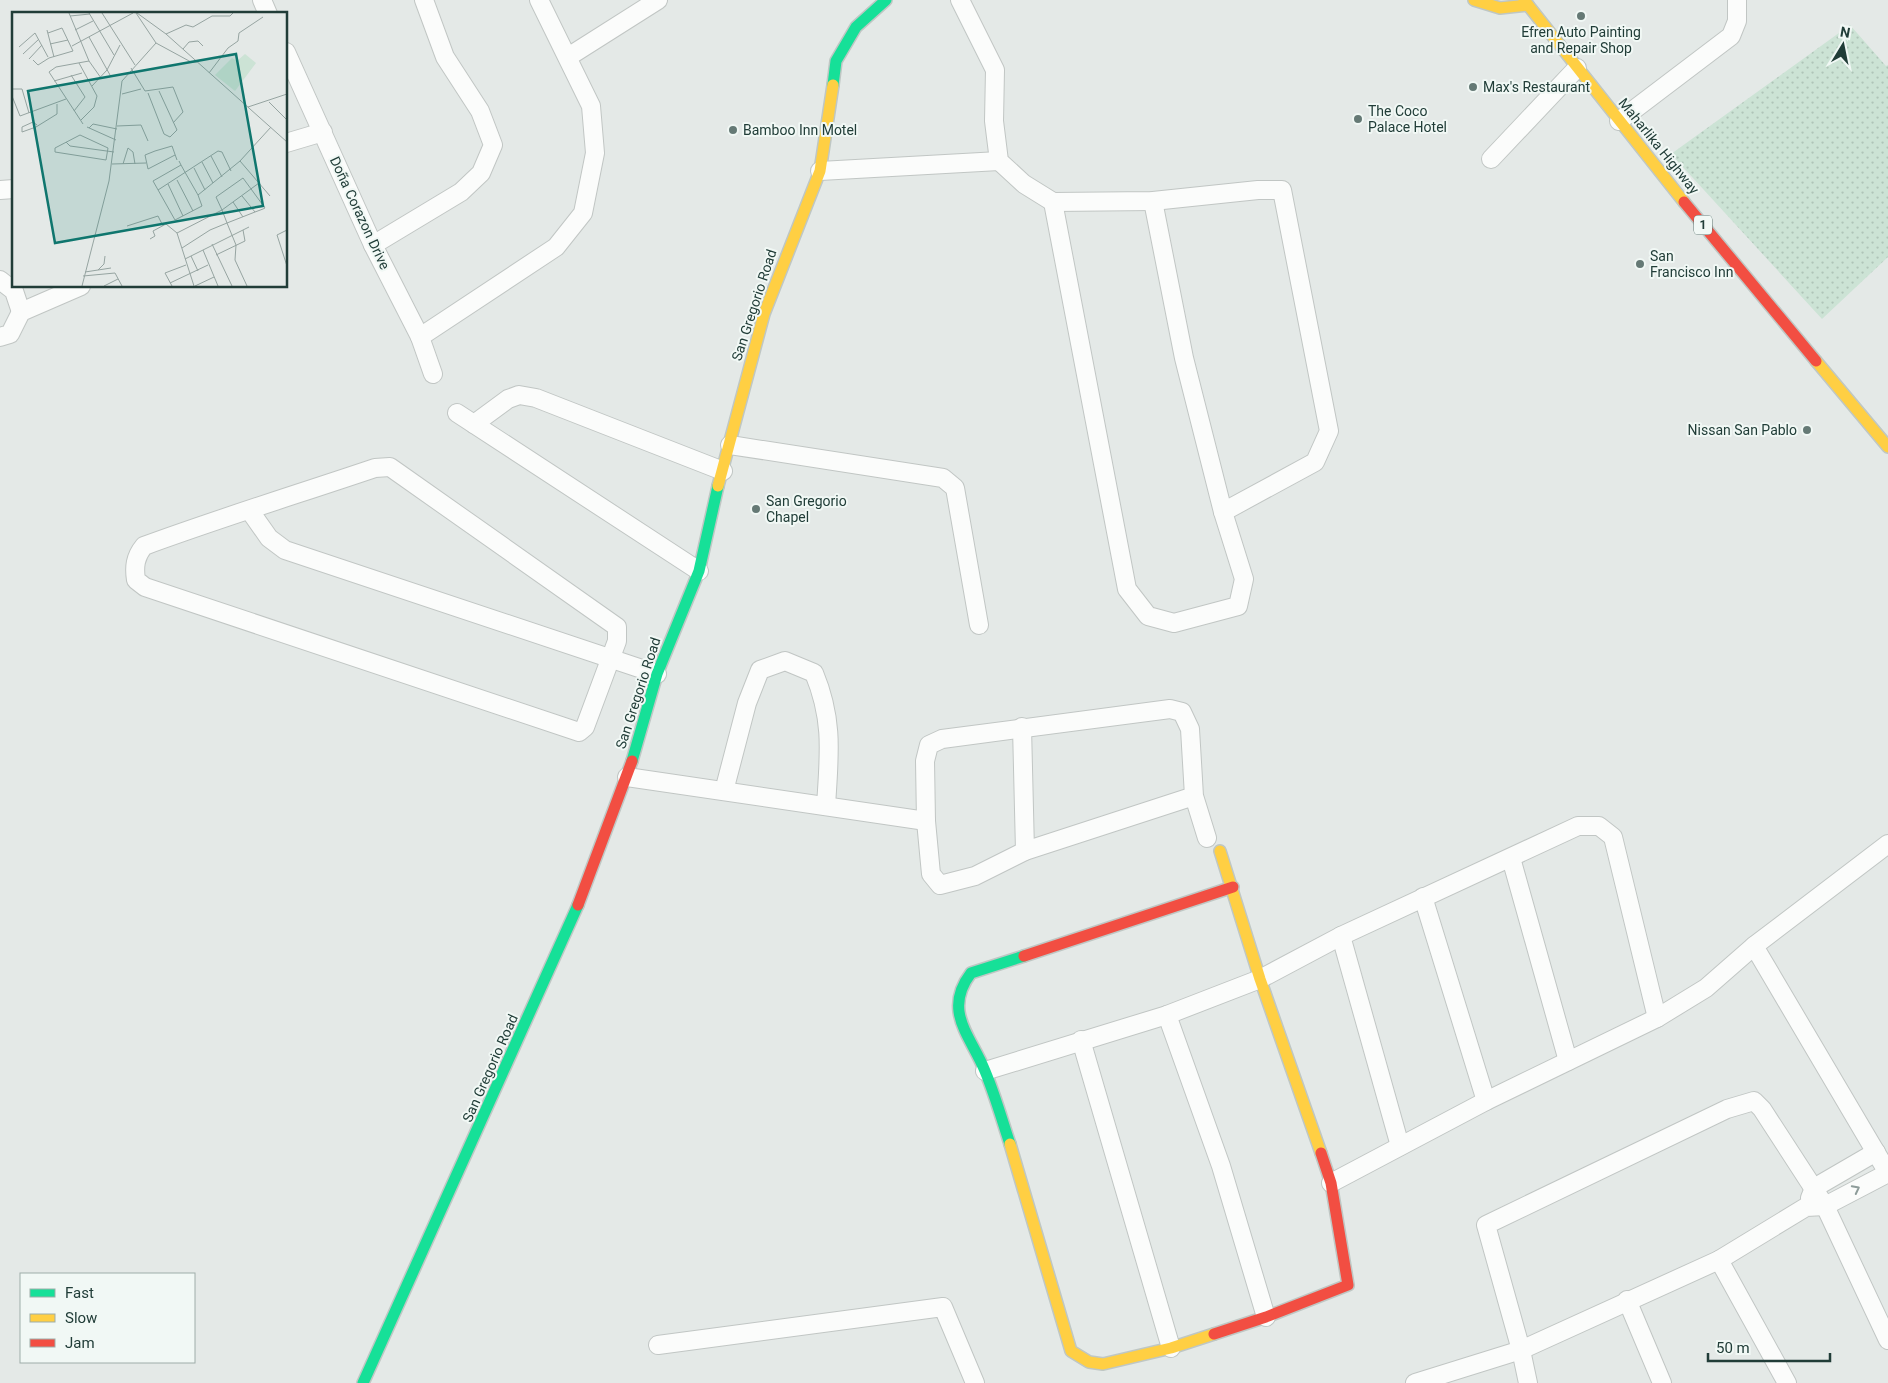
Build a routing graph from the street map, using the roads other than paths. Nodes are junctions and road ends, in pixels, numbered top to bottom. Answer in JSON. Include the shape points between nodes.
{"nodes":[{"id":1,"x":262,"y":0,"type":"edge"},
{"id":2,"x":424,"y":0,"type":"edge"},
{"id":3,"x":539,"y":0,"type":"edge"},
{"id":4,"x":886,"y":0,"type":"edge"},
{"id":5,"x":960,"y":0,"type":"edge"},
{"id":6,"x":1474,"y":0,"type":"edge"},
{"id":7,"x":1737,"y":0,"type":"edge"},
{"id":8,"x":656,"y":1,"type":"edge"},
{"id":9,"x":1526,"y":3,"type":"edge"},
{"id":10,"x":267,"y":12,"type":"edge"},
{"id":11,"x":288,"y":56,"type":"edge"},
{"id":12,"x":568,"y":57,"type":"junction"},
{"id":13,"x":1577,"y":68,"type":"junction"},
{"id":14,"x":1618,"y":120,"type":"junction"},
{"id":15,"x":323,"y":132,"type":"junction"},
{"id":16,"x":288,"y":141,"type":"edge"},
{"id":17,"x":1491,"y":159,"type":"dead end"},
{"id":18,"x":999,"y":161,"type":"junction"},
{"id":19,"x":820,"y":171,"type":"junction"},
{"id":20,"x":1153,"y":201,"type":"junction"},
{"id":21,"x":1053,"y":202,"type":"junction"},
{"id":22,"x":373,"y":245,"type":"junction"},
{"id":23,"x":0,"y":280,"type":"edge"},
{"id":24,"x":76,"y":288,"type":"edge"},
{"id":25,"x":21,"y":312,"type":"junction"},
{"id":26,"x":0,"y":337,"type":"edge"},
{"id":27,"x":420,"y":337,"type":"junction"},
{"id":28,"x":433,"y":374,"type":"dead end"},
{"id":29,"x":457,"y":413,"type":"dead end"},
{"id":30,"x":474,"y":424,"type":"junction"},
{"id":31,"x":730,"y":445,"type":"junction"},
{"id":32,"x":1888,"y":447,"type":"edge"},
{"id":33,"x":723,"y":471,"type":"junction"},
{"id":34,"x":250,"y":510,"type":"junction"},
{"id":35,"x":1223,"y":512,"type":"junction"},
{"id":36,"x":699,"y":571,"type":"junction"},
{"id":37,"x":980,"y":625,"type":"dead end"},
{"id":38,"x":610,"y":659,"type":"junction"},
{"id":39,"x":657,"y":674,"type":"junction"},
{"id":40,"x":1022,"y":728,"type":"junction"},
{"id":41,"x":627,"y":777,"type":"junction"},
{"id":42,"x":724,"y":791,"type":"junction"},
{"id":43,"x":1194,"y":796,"type":"junction"},
{"id":44,"x":826,"y":806,"type":"junction"},
{"id":45,"x":926,"y":821,"type":"junction"},
{"id":46,"x":1207,"y":838,"type":"dead end"},
{"id":47,"x":1888,"y":844,"type":"edge"},
{"id":48,"x":1025,"y":851,"type":"junction"},
{"id":49,"x":1220,"y":851,"type":"dead end"},
{"id":50,"x":1511,"y":858,"type":"junction"},
{"id":51,"x":1233,"y":886,"type":"junction"},
{"id":52,"x":1423,"y":898,"type":"junction"},
{"id":53,"x":1341,"y":936,"type":"junction"},
{"id":54,"x":1754,"y":946,"type":"junction"},
{"id":55,"x":1260,"y":979,"type":"junction"},
{"id":56,"x":1167,"y":1015,"type":"junction"},
{"id":57,"x":1656,"y":1018,"type":"junction"},
{"id":58,"x":1081,"y":1040,"type":"junction"},
{"id":59,"x":1568,"y":1061,"type":"junction"},
{"id":60,"x":985,"y":1071,"type":"junction"},
{"id":61,"x":1486,"y":1101,"type":"junction"},
{"id":62,"x":1400,"y":1146,"type":"junction"},
{"id":63,"x":1876,"y":1152,"type":"junction"},
{"id":64,"x":1888,"y":1173,"type":"edge"},
{"id":65,"x":1331,"y":1183,"type":"junction"},
{"id":66,"x":1814,"y":1188,"type":"junction"},
{"id":67,"x":1825,"y":1206,"type":"junction"},
{"id":68,"x":1806,"y":1207,"type":"junction"},
{"id":69,"x":1719,"y":1260,"type":"junction"},
{"id":70,"x":1627,"y":1300,"type":"junction"},
{"id":71,"x":1266,"y":1317,"type":"junction"},
{"id":72,"x":1888,"y":1340,"type":"edge"},
{"id":73,"x":658,"y":1346,"type":"dead end"},
{"id":74,"x":1171,"y":1348,"type":"junction"},
{"id":75,"x":1521,"y":1350,"type":"junction"},
{"id":76,"x":364,"y":1383,"type":"edge"},
{"id":77,"x":975,"y":1383,"type":"edge"},
{"id":78,"x":1415,"y":1383,"type":"edge"},
{"id":79,"x":1528,"y":1383,"type":"edge"},
{"id":80,"x":1662,"y":1383,"type":"edge"},
{"id":81,"x":1787,"y":1383,"type":"edge"}],
"edges":[{"from":1,"to":10,"type":"street"},
{"from":2,"to":22,"type":"street","via":[[445,57],[480,111],[493,146],[481,173],[461,192]]},
{"from":3,"to":12,"type":"street"},
{"from":4,"to":19,"type":"street","name":"San Gregorio Road","via":[[856,27],[836,61]]},
{"from":5,"to":18,"type":"street","via":[[994,70],[994,122]]},
{"from":6,"to":9,"type":"street","via":[[1500,8]]},
{"from":7,"to":14,"type":"street","via":[[1737,21],[1731,36]]},
{"from":8,"to":12,"type":"street"},
{"from":9,"to":13,"type":"street","name":"Maharlika Highway","number":"1"},
{"from":11,"to":15,"type":"street","name":"Doña Corazon Drive"},
{"from":12,"to":27,"type":"street","via":[[591,106],[595,153],[583,213],[556,248]]},
{"from":13,"to":14,"type":"street","name":"Maharlika Highway","number":"1"},
{"from":13,"to":17,"type":"street"},
{"from":14,"to":32,"type":"street","name":"Maharlika Highway","number":"1"},
{"from":15,"to":16,"type":"street"},
{"from":15,"to":22,"type":"street","name":"Doña Corazon Drive"},
{"from":18,"to":19,"type":"street"},
{"from":18,"to":21,"type":"street","via":[[1024,184]]},
{"from":19,"to":31,"type":"street","name":"San Gregorio Road","via":[[764,314]]},
{"from":20,"to":21,"type":"street"},
{"from":20,"to":35,"type":"street","via":[[1184,358]]},
{"from":20,"to":35,"type":"street","via":[[1282,190],[1330,431],[1314,462]]},
{"from":21,"to":35,"type":"street","via":[[1127,590],[1148,616],[1174,623],[1238,606],[1244,579]]},
{"from":22,"to":27,"type":"street","name":"Doña Corazon Drive"},
{"from":23,"to":25,"type":"street","via":[[14,291]]},
{"from":24,"to":25,"type":"street"},
{"from":25,"to":26,"type":"street","via":[[10,334]]},
{"from":27,"to":28,"type":"street","name":"Doña Corazon Drive"},
{"from":29,"to":30,"type":"street"},
{"from":30,"to":33,"type":"street","via":[[508,399],[519,395],[536,398]]},
{"from":30,"to":36,"type":"street"},
{"from":31,"to":33,"type":"street","name":"San Gregorio Road"},
{"from":31,"to":37,"type":"street","via":[[943,478],[954,488]]},
{"from":33,"to":36,"type":"street","name":"San Gregorio Road"},
{"from":34,"to":38,"type":"street","via":[[269,538],[285,550]]},
{"from":34,"to":38,"type":"street","via":[[375,468],[390,467],[617,627],[617,641]]},
{"from":34,"to":38,"type":"street","via":[[144,546],[137,555],[136,580],[145,587],[579,732],[585,727]]},
{"from":36,"to":39,"type":"street","name":"San Gregorio Road"},
{"from":38,"to":39,"type":"street"},
{"from":39,"to":41,"type":"street","name":"San Gregorio Road"},
{"from":40,"to":43,"type":"street","via":[[1170,709],[1182,712],[1190,730]]},
{"from":40,"to":45,"type":"street","via":[[942,739],[929,745],[925,761]]},
{"from":40,"to":48,"type":"street"},
{"from":41,"to":42,"type":"street"},
{"from":41,"to":76,"type":"street","name":"San Gregorio Road","via":[[571,924]]},
{"from":42,"to":44,"type":"street"},
{"from":42,"to":44,"type":"street","via":[[747,703],[760,670],[784,661],[814,674],[824,698],[830,738]]},
{"from":43,"to":46,"type":"street"},
{"from":43,"to":48,"type":"street"},
{"from":44,"to":45,"type":"street"},
{"from":45,"to":48,"type":"street","via":[[931,874],[940,885],[975,876]]},
{"from":47,"to":54,"type":"street"},
{"from":49,"to":51,"type":"street"},
{"from":50,"to":52,"type":"street"},
{"from":50,"to":57,"type":"street","via":[[1578,826],[1599,826],[1613,837]]},
{"from":50,"to":59,"type":"street"},
{"from":51,"to":55,"type":"street"},
{"from":51,"to":60,"type":"street","via":[[971,973],[961,985],[958,1008],[965,1036]]},
{"from":52,"to":53,"type":"street"},
{"from":52,"to":61,"type":"street"},
{"from":53,"to":55,"type":"street"},
{"from":53,"to":62,"type":"street"},
{"from":54,"to":57,"type":"street","via":[[1706,988]]},
{"from":54,"to":63,"type":"street"},
{"from":55,"to":56,"type":"street"},
{"from":55,"to":65,"type":"street"},
{"from":56,"to":58,"type":"street"},
{"from":56,"to":71,"type":"street","via":[[1221,1166]]},
{"from":57,"to":59,"type":"street"},
{"from":58,"to":60,"type":"street"},
{"from":58,"to":74,"type":"street"},
{"from":59,"to":61,"type":"street"},
{"from":60,"to":74,"type":"street","via":[[1071,1351],[1089,1362],[1103,1364]]},
{"from":61,"to":62,"type":"street"},
{"from":62,"to":65,"type":"street"},
{"from":63,"to":64,"type":"street"},
{"from":63,"to":66,"type":"street"},
{"from":67,"to":64,"type":"street","one_way":true},
{"from":65,"to":71,"type":"street","via":[[1348,1285]]},
{"from":66,"to":67,"type":"street"},
{"from":66,"to":68,"type":"street"},
{"from":66,"to":75,"type":"street","via":[[1762,1108],[1754,1101],[1727,1109],[1486,1225]]},
{"from":67,"to":68,"type":"street"},
{"from":67,"to":72,"type":"street"},
{"from":68,"to":69,"type":"street"},
{"from":69,"to":70,"type":"street"},
{"from":69,"to":81,"type":"street"},
{"from":70,"to":75,"type":"street"},
{"from":70,"to":80,"type":"street"},
{"from":71,"to":74,"type":"street"},
{"from":73,"to":77,"type":"street","via":[[943,1307]]},
{"from":75,"to":78,"type":"street"},
{"from":75,"to":79,"type":"street"}]}
